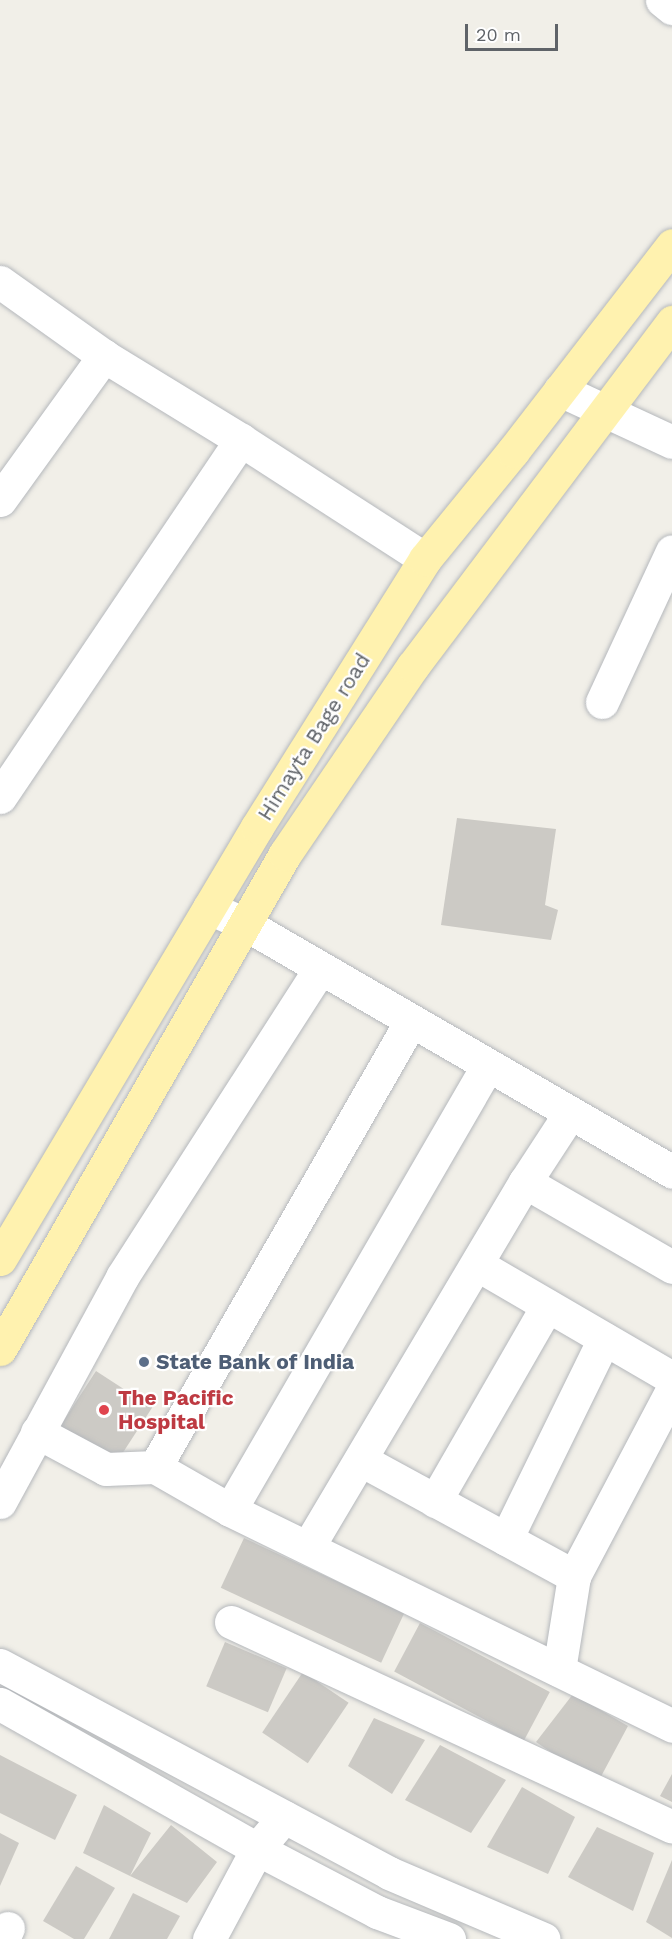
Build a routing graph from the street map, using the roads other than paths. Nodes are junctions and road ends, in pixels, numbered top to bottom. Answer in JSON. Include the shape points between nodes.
{"nodes":[{"id":1,"x":662,"y":0,"type":"edge"},
{"id":2,"x":672,"y":8,"type":"edge"},
{"id":3,"x":672,"y":245,"type":"edge"},
{"id":4,"x":0,"y":282,"type":"edge"},
{"id":5,"x":672,"y":322,"type":"edge"},
{"id":6,"x":104,"y":356,"type":"junction"},
{"id":7,"x":560,"y":390,"type":"junction"},
{"id":8,"x":605,"y":412,"type":"junction"},
{"id":9,"x":241,"y":440,"type":"junction"},
{"id":10,"x":672,"y":442,"type":"edge"},
{"id":11,"x":0,"y":499,"type":"edge"},
{"id":12,"x":672,"y":551,"type":"edge"},
{"id":13,"x":425,"y":559,"type":"junction"},
{"id":14,"x":602,"y":702,"type":"dead end"},
{"id":15,"x":0,"y":797,"type":"edge"},
{"id":16,"x":209,"y":908,"type":"junction"},
{"id":17,"x":245,"y":924,"type":"junction"},
{"id":18,"x":320,"y":968,"type":"junction"},
{"id":19,"x":411,"y":1021,"type":"junction"},
{"id":20,"x":488,"y":1065,"type":"junction"},
{"id":21,"x":570,"y":1113,"type":"junction"},
{"id":22,"x":672,"y":1172,"type":"edge"},
{"id":23,"x":525,"y":1182,"type":"junction"},
{"id":24,"x":0,"y":1259,"type":"edge"},
{"id":25,"x":478,"y":1265,"type":"junction"},
{"id":26,"x":672,"y":1267,"type":"edge"},
{"id":27,"x":547,"y":1306,"type":"junction"},
{"id":28,"x":604,"y":1339,"type":"junction"},
{"id":29,"x":0,"y":1349,"type":"edge"},
{"id":30,"x":672,"y":1378,"type":"edge"},
{"id":31,"x":672,"y":1390,"type":"edge"},
{"id":32,"x":37,"y":1432,"type":"junction"},
{"id":33,"x":361,"y":1460,"type":"junction"},
{"id":34,"x":155,"y":1467,"type":"junction"},
{"id":35,"x":435,"y":1501,"type":"junction"},
{"id":36,"x":0,"y":1502,"type":"edge"},
{"id":37,"x":230,"y":1510,"type":"junction"},
{"id":38,"x":506,"y":1539,"type":"junction"},
{"id":39,"x":308,"y":1547,"type":"junction"},
{"id":40,"x":574,"y":1576,"type":"junction"},
{"id":41,"x":231,"y":1622,"type":"dead end"},
{"id":42,"x":0,"y":1665,"type":"edge"},
{"id":43,"x":559,"y":1670,"type":"junction"},
{"id":44,"x":0,"y":1704,"type":"edge"},
{"id":45,"x":672,"y":1726,"type":"edge"},
{"id":46,"x":284,"y":1817,"type":"junction"},
{"id":47,"x":672,"y":1827,"type":"edge"},
{"id":48,"x":257,"y":1849,"type":"junction"},
{"id":49,"x":451,"y":1899,"type":"junction"},
{"id":50,"x":434,"y":1936,"type":"edge"},
{"id":51,"x":209,"y":1939,"type":"edge"},
{"id":52,"x":544,"y":1939,"type":"edge"}],
"edges":[{"from":1,"to":2,"type":"street"},
{"from":3,"to":7,"type":"main road","name":"Himayta Bage road"},
{"from":4,"to":6,"type":"street"},
{"from":5,"to":8,"type":"main road"},
{"from":6,"to":9,"type":"street"},
{"from":6,"to":11,"type":"street"},
{"from":7,"to":8,"type":"street"},
{"from":7,"to":13,"type":"main road","name":"Himayta Bage road"},
{"from":8,"to":10,"type":"street"},
{"from":8,"to":17,"type":"main road","via":[[413,666],[285,854]]},
{"from":9,"to":13,"type":"street"},
{"from":9,"to":15,"type":"street"},
{"from":12,"to":14,"type":"street"},
{"from":13,"to":16,"type":"main road","name":"Himayta Bage road"},
{"from":16,"to":17,"type":"street"},
{"from":16,"to":24,"type":"main road","name":"Himayta Bage road"},
{"from":17,"to":18,"type":"street"},
{"from":17,"to":29,"type":"main road"},
{"from":18,"to":19,"type":"street"},
{"from":18,"to":32,"type":"street","via":[[122,1277]]},
{"from":19,"to":20,"type":"street"},
{"from":19,"to":34,"type":"street"},
{"from":20,"to":21,"type":"street"},
{"from":20,"to":37,"type":"street"},
{"from":21,"to":22,"type":"street"},
{"from":21,"to":23,"type":"street"},
{"from":23,"to":25,"type":"street"},
{"from":23,"to":26,"type":"street"},
{"from":25,"to":27,"type":"street"},
{"from":25,"to":33,"type":"street"},
{"from":27,"to":28,"type":"street"},
{"from":27,"to":35,"type":"street"},
{"from":28,"to":30,"type":"street"},
{"from":28,"to":38,"type":"street"},
{"from":31,"to":40,"type":"street"},
{"from":32,"to":34,"type":"street","via":[[106,1469]]},
{"from":32,"to":36,"type":"street"},
{"from":33,"to":35,"type":"street"},
{"from":33,"to":39,"type":"street"},
{"from":34,"to":37,"type":"street"},
{"from":35,"to":38,"type":"street"},
{"from":37,"to":39,"type":"street"},
{"from":38,"to":40,"type":"street"},
{"from":39,"to":43,"type":"street"},
{"from":40,"to":43,"type":"street"},
{"from":41,"to":47,"type":"street"},
{"from":42,"to":46,"type":"street"},
{"from":43,"to":45,"type":"street"},
{"from":44,"to":48,"type":"street"},
{"from":46,"to":48,"type":"street"},
{"from":46,"to":49,"type":"street","via":[[389,1873]]},
{"from":48,"to":50,"type":"street","via":[[377,1912]]},
{"from":48,"to":51,"type":"street"},
{"from":49,"to":50,"type":"street"},
{"from":49,"to":52,"type":"street"}]}
